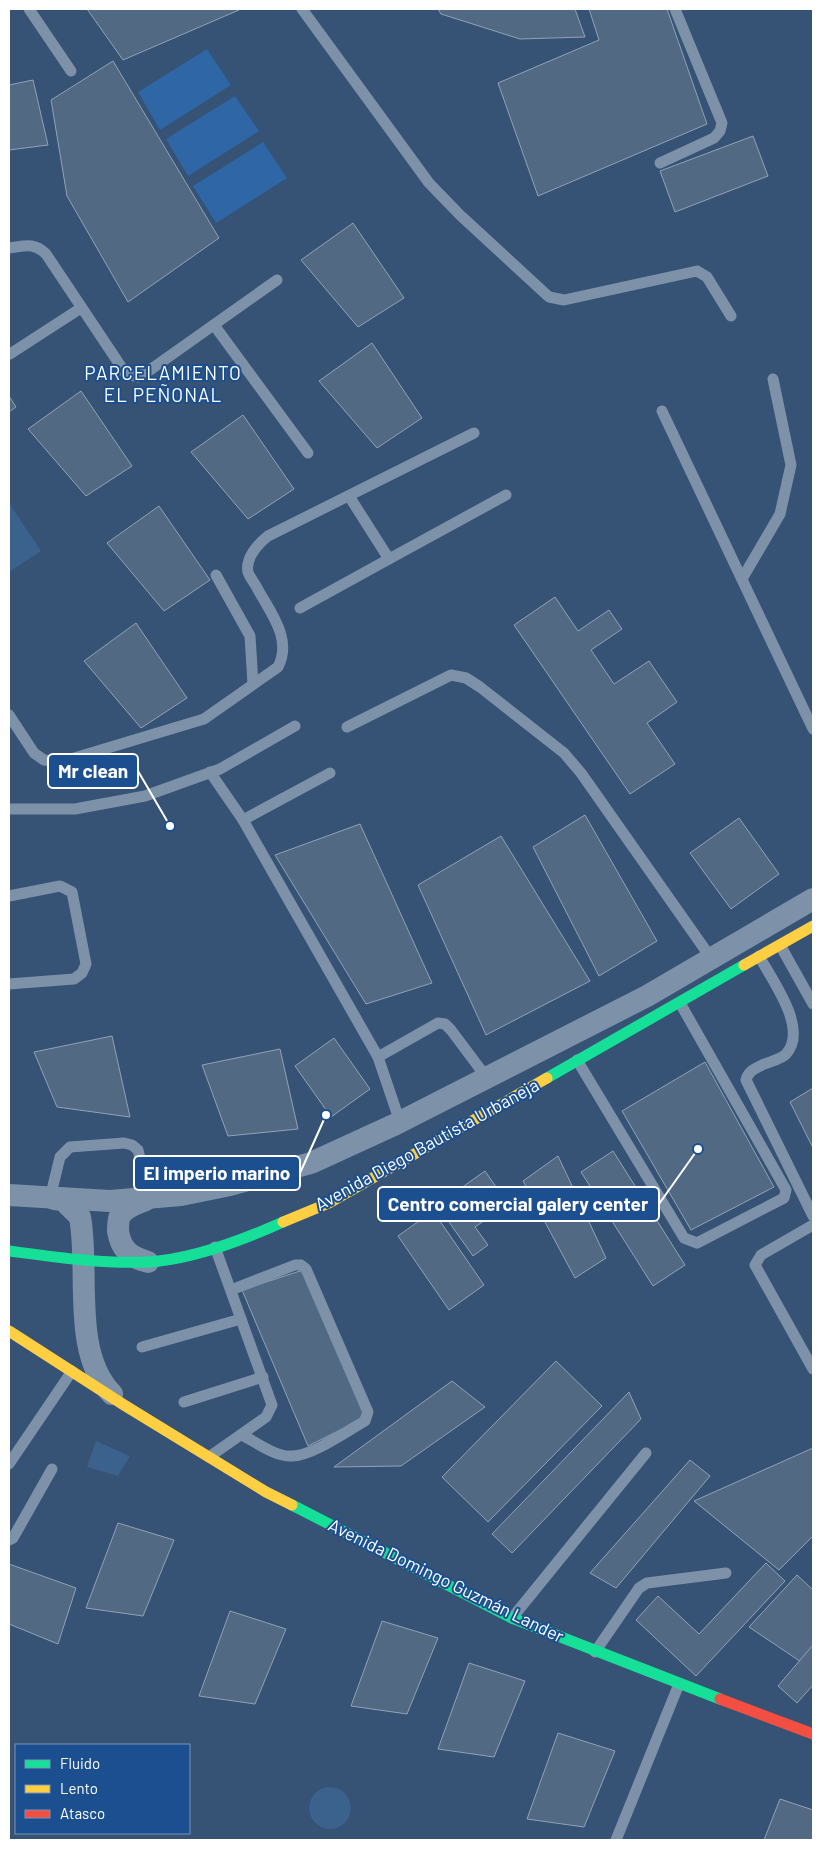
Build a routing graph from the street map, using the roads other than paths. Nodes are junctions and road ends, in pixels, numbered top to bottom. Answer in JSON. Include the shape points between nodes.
{"nodes":[{"id":1,"x":29,"y":9,"type":"edge"},
{"id":2,"x":302,"y":9,"type":"edge"},
{"id":3,"x":675,"y":9,"type":"edge"},
{"id":4,"x":71,"y":71,"type":"dead end"},
{"id":5,"x":660,"y":163,"type":"dead end"},
{"id":6,"x":9,"y":248,"type":"edge"},
{"id":7,"x":277,"y":280,"type":"dead end"},
{"id":8,"x":81,"y":308,"type":"junction"},
{"id":9,"x":731,"y":316,"type":"dead end"},
{"id":10,"x":214,"y":325,"type":"junction"},
{"id":11,"x":10,"y":354,"type":"edge"},
{"id":12,"x":774,"y":379,"type":"dead end"},
{"id":13,"x":662,"y":411,"type":"dead end"},
{"id":14,"x":474,"y":433,"type":"dead end"},
{"id":15,"x":308,"y":453,"type":"dead end"},
{"id":16,"x":506,"y":495,"type":"dead end"},
{"id":17,"x":349,"y":496,"type":"junction"},
{"id":18,"x":389,"y":559,"type":"junction"},
{"id":19,"x":216,"y":575,"type":"dead end"},
{"id":20,"x":742,"y":579,"type":"junction"},
{"id":21,"x":300,"y":608,"type":"dead end"},
{"id":22,"x":253,"y":684,"type":"junction"},
{"id":23,"x":9,"y":715,"type":"edge"},
{"id":24,"x":295,"y":726,"type":"dead end"},
{"id":25,"x":347,"y":727,"type":"dead end"},
{"id":26,"x":813,"y":729,"type":"edge"},
{"id":27,"x":210,"y":772,"type":"junction"},
{"id":28,"x":330,"y":773,"type":"dead end"},
{"id":29,"x":9,"y":809,"type":"edge"},
{"id":30,"x":243,"y":820,"type":"junction"},
{"id":31,"x":9,"y":896,"type":"edge"},
{"id":32,"x":813,"y":899,"type":"edge"},
{"id":33,"x":813,"y":926,"type":"edge"},
{"id":34,"x":780,"y":945,"type":"junction"},
{"id":35,"x":759,"y":956,"type":"junction"},
{"id":36,"x":711,"y":958,"type":"junction"},
{"id":37,"x":9,"y":984,"type":"edge"},
{"id":38,"x":679,"y":1002,"type":"junction"},
{"id":39,"x":813,"y":1004,"type":"edge"},
{"id":40,"x":378,"y":1057,"type":"junction"},
{"id":41,"x":577,"y":1060,"type":"junction"},
{"id":42,"x":487,"y":1078,"type":"junction"},
{"id":43,"x":400,"y":1122,"type":"junction"},
{"id":44,"x":9,"y":1195,"type":"edge"},
{"id":45,"x":50,"y":1198,"type":"junction"},
{"id":46,"x":150,"y":1198,"type":"junction"},
{"id":47,"x":813,"y":1216,"type":"edge"},
{"id":48,"x":813,"y":1226,"type":"edge"},
{"id":49,"x":216,"y":1247,"type":"junction"},
{"id":50,"x":9,"y":1251,"type":"edge"},
{"id":51,"x":83,"y":1260,"type":"junction"},
{"id":52,"x":148,"y":1262,"type":"junction"},
{"id":53,"x":231,"y":1290,"type":"junction"},
{"id":54,"x":241,"y":1319,"type":"junction"},
{"id":55,"x":9,"y":1330,"type":"edge"},
{"id":56,"x":142,"y":1347,"type":"dead end"},
{"id":57,"x":813,"y":1369,"type":"edge"},
{"id":58,"x":72,"y":1371,"type":"junction"},
{"id":59,"x":263,"y":1377,"type":"junction"},
{"id":60,"x":184,"y":1402,"type":"dead end"},
{"id":61,"x":124,"y":1405,"type":"junction"},
{"id":62,"x":242,"y":1435,"type":"junction"},
{"id":63,"x":646,"y":1453,"type":"dead end"},
{"id":64,"x":208,"y":1457,"type":"junction"},
{"id":65,"x":9,"y":1464,"type":"edge"},
{"id":66,"x":52,"y":1469,"type":"dead end"},
{"id":67,"x":9,"y":1540,"type":"edge"},
{"id":68,"x":726,"y":1573,"type":"dead end"},
{"id":69,"x":512,"y":1618,"type":"junction"},
{"id":70,"x":595,"y":1652,"type":"junction"},
{"id":71,"x":679,"y":1684,"type":"junction"},
{"id":72,"x":813,"y":1734,"type":"edge"},
{"id":73,"x":616,"y":1840,"type":"edge"}],
"edges":[{"from":1,"to":4,"type":"lane"},
{"from":2,"to":9,"type":"lane","via":[[429,182],[549,297],[564,300],[697,271],[707,277]]},
{"from":3,"to":5,"type":"lane","via":[[722,123],[714,138]]},
{"from":6,"to":8,"type":"lane","via":[[32,244],[39,247]]},
{"from":7,"to":10,"type":"lane"},
{"from":8,"to":10,"type":"lane","via":[[126,374],[138,377]]},
{"from":8,"to":11,"type":"lane"},
{"from":10,"to":15,"type":"lane"},
{"from":12,"to":20,"type":"lane","via":[[791,465],[780,514]]},
{"from":13,"to":20,"type":"lane"},
{"from":14,"to":17,"type":"lane"},
{"from":16,"to":18,"type":"lane"},
{"from":17,"to":18,"type":"lane"},
{"from":17,"to":22,"type":"lane","via":[[268,536],[257,545],[250,558],[248,571],[283,636],[284,655],[278,667]]},
{"from":18,"to":21,"type":"lane"},
{"from":19,"to":22,"type":"lane","via":[[250,636]]},
{"from":20,"to":26,"type":"lane"},
{"from":22,"to":23,"type":"lane","via":[[204,719],[61,762],[44,760],[34,753]]},
{"from":24,"to":27,"type":"lane"},
{"from":25,"to":36,"type":"lane","via":[[451,675],[466,678],[564,753],[582,773]]},
{"from":27,"to":29,"type":"lane","via":[[145,796],[75,809]]},
{"from":27,"to":30,"type":"lane"},
{"from":28,"to":30,"type":"lane"},
{"from":30,"to":40,"type":"lane"},
{"from":31,"to":37,"type":"lane","via":[[60,886],[72,892],[86,964],[74,979]]},
{"from":32,"to":36,"type":"street","name":"Avenida Diego Bautista Urbaneja"},
{"from":33,"to":34,"type":"street","name":"Avenida Diego Bautista Urbaneja"},
{"from":34,"to":35,"type":"street","name":"Avenida Diego Bautista Urbaneja"},
{"from":34,"to":39,"type":"lane"},
{"from":35,"to":38,"type":"street","name":"Avenida Diego Bautista Urbaneja"},
{"from":35,"to":47,"type":"lane","via":[[792,1019],[794,1038],[786,1054],[752,1070],[746,1080]]},
{"from":36,"to":42,"type":"street","name":"Avenida Diego Bautista Urbaneja","via":[[647,996]]},
{"from":38,"to":41,"type":"street","name":"Avenida Diego Bautista Urbaneja"},
{"from":38,"to":41,"type":"lane","via":[[786,1190],[784,1198],[697,1243],[689,1242]]},
{"from":40,"to":42,"type":"lane","via":[[438,1023],[445,1024],[470,1052]]},
{"from":40,"to":43,"type":"lane"},
{"from":41,"to":49,"type":"street","name":"Avenida Diego Bautista Urbaneja","via":[[329,1202],[249,1237]]},
{"from":42,"to":43,"type":"street","name":"Avenida Diego Bautista Urbaneja"},
{"from":43,"to":46,"type":"street","name":"Avenida Diego Bautista Urbaneja","via":[[311,1163],[230,1185]]},
{"from":44,"to":45,"type":"street","name":"Avenida Diego Bautista Urbaneja"},
{"from":45,"to":46,"type":"street","name":"Avenida Diego Bautista Urbaneja"},
{"from":45,"to":46,"type":"lane","via":[[60,1158],[70,1147],[124,1143],[138,1150]]},
{"from":45,"to":51,"type":"street","name":"Avenida Domingo Guzmán Lander","via":[[63,1200],[80,1217]]},
{"from":46,"to":52,"type":"street","via":[[132,1205],[120,1216],[118,1226],[120,1242],[126,1252],[133,1258]]},
{"from":48,"to":57,"type":"lane","via":[[761,1255],[755,1265]]},
{"from":49,"to":52,"type":"street","name":"Avenida Diego Bautista Urbaneja"},
{"from":49,"to":53,"type":"lane"},
{"from":50,"to":51,"type":"street","name":"Avenida Diego Bautista Urbaneja"},
{"from":51,"to":52,"type":"street","name":"Avenida Diego Bautista Urbaneja"},
{"from":51,"to":61,"type":"street","name":"Avenida Domingo Guzmán Lander","via":[[91,1363],[105,1387]]},
{"from":53,"to":54,"type":"lane"},
{"from":53,"to":62,"type":"lane","via":[[295,1265],[306,1269],[368,1412],[365,1421],[306,1453],[292,1456],[278,1454]]},
{"from":54,"to":56,"type":"lane"},
{"from":54,"to":59,"type":"lane"},
{"from":55,"to":58,"type":"street","name":"Avenida Domingo Guzmán Lander"},
{"from":58,"to":61,"type":"street","name":"Avenida Domingo Guzmán Lander"},
{"from":58,"to":65,"type":"lane"},
{"from":59,"to":60,"type":"lane"},
{"from":59,"to":62,"type":"lane","via":[[272,1405],[270,1411]]},
{"from":61,"to":64,"type":"street","name":"Avenida Domingo Guzmán Lander"},
{"from":62,"to":64,"type":"lane"},
{"from":63,"to":69,"type":"lane"},
{"from":64,"to":69,"type":"street","name":"Avenida Domingo Guzmán Lander","via":[[266,1492]]},
{"from":66,"to":67,"type":"lane"},
{"from":68,"to":70,"type":"lane","via":[[647,1583],[639,1588]]},
{"from":69,"to":70,"type":"street","name":"Avenida Domingo Guzmán Lander"},
{"from":70,"to":71,"type":"street","name":"Avenida Domingo Guzmán Lander"},
{"from":71,"to":72,"type":"street","name":"Avenida Domingo Guzmán Lander"},
{"from":71,"to":73,"type":"lane"}]}
